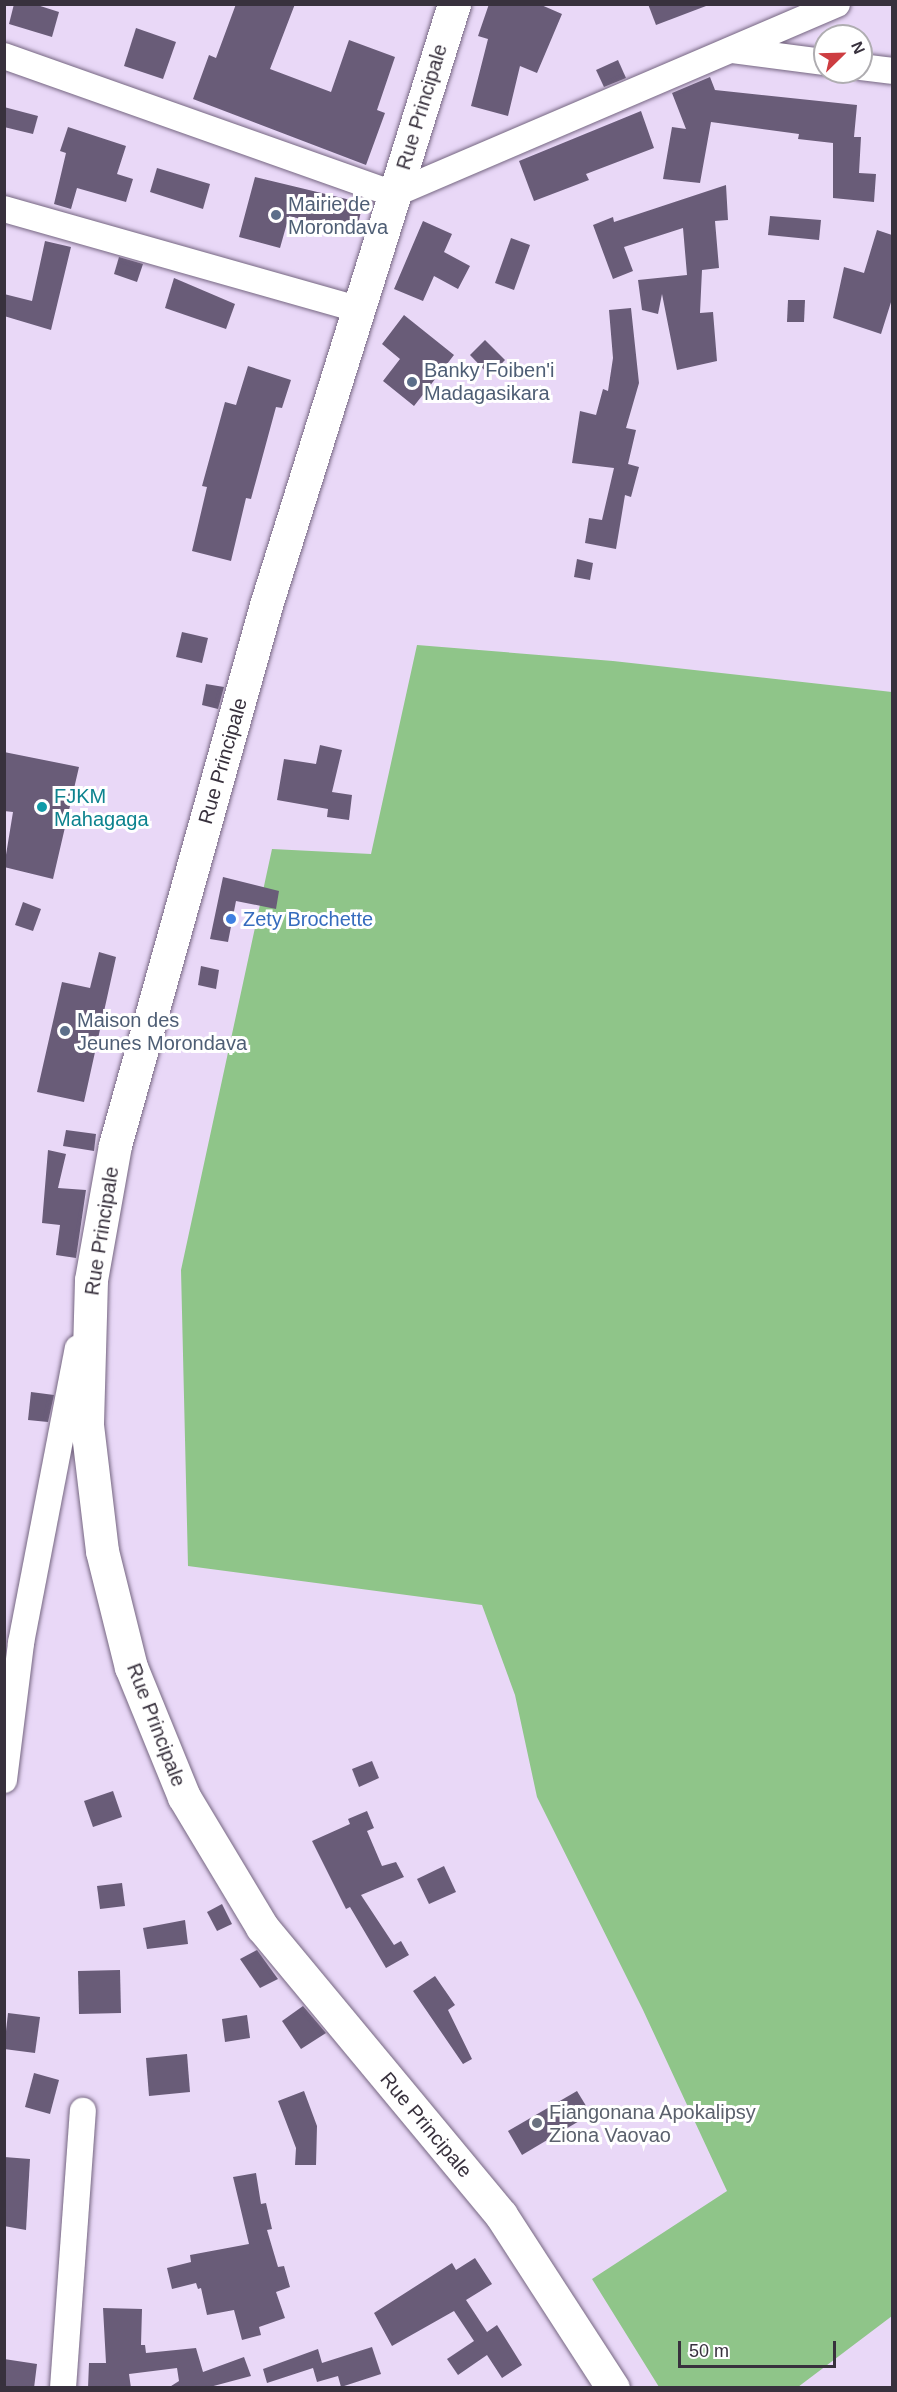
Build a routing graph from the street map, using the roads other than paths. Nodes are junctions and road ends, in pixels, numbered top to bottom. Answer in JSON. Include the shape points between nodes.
{"nodes":[{"id":1,"x":454,"y":4,"type":"edge"},
{"id":2,"x":837,"y":4,"type":"edge"},
{"id":3,"x":731,"y":50,"type":"junction"},
{"id":4,"x":4,"y":56,"type":"edge"},
{"id":5,"x":813,"y":60,"type":"edge"},
{"id":6,"x":873,"y":69,"type":"edge"},
{"id":7,"x":892,"y":71,"type":"edge"},
{"id":8,"x":394,"y":194,"type":"junction"},
{"id":9,"x":4,"y":209,"type":"edge"},
{"id":10,"x":357,"y":309,"type":"junction"},
{"id":11,"x":91,"y":1280,"type":"junction"},
{"id":12,"x":4,"y":1780,"type":"edge"},
{"id":13,"x":83,"y":2112,"type":"dead end"},
{"id":14,"x":63,"y":2388,"type":"edge"},
{"id":15,"x":613,"y":2388,"type":"edge"}],
"edges":[{"from":1,"to":8,"type":"main road","name":"Rue Principale"},
{"from":2,"to":3,"type":"street"},
{"from":3,"to":5,"type":"street"},
{"from":3,"to":8,"type":"street"},
{"from":4,"to":8,"type":"street"},
{"from":6,"to":7,"type":"street"},
{"from":8,"to":10,"type":"main road","name":"Rue Principale"},
{"from":9,"to":10,"type":"street"},
{"from":10,"to":11,"type":"main road","name":"Rue Principale","via":[[266,604],[119,1133]]},
{"from":11,"to":12,"type":"street","via":[[21,1643]]},
{"from":11,"to":15,"type":"main road","name":"Rue Principale","via":[[87,1425],[102,1551],[131,1667],[184,1797],[262,1927],[501,2215]]},
{"from":13,"to":14,"type":"street"}]}
